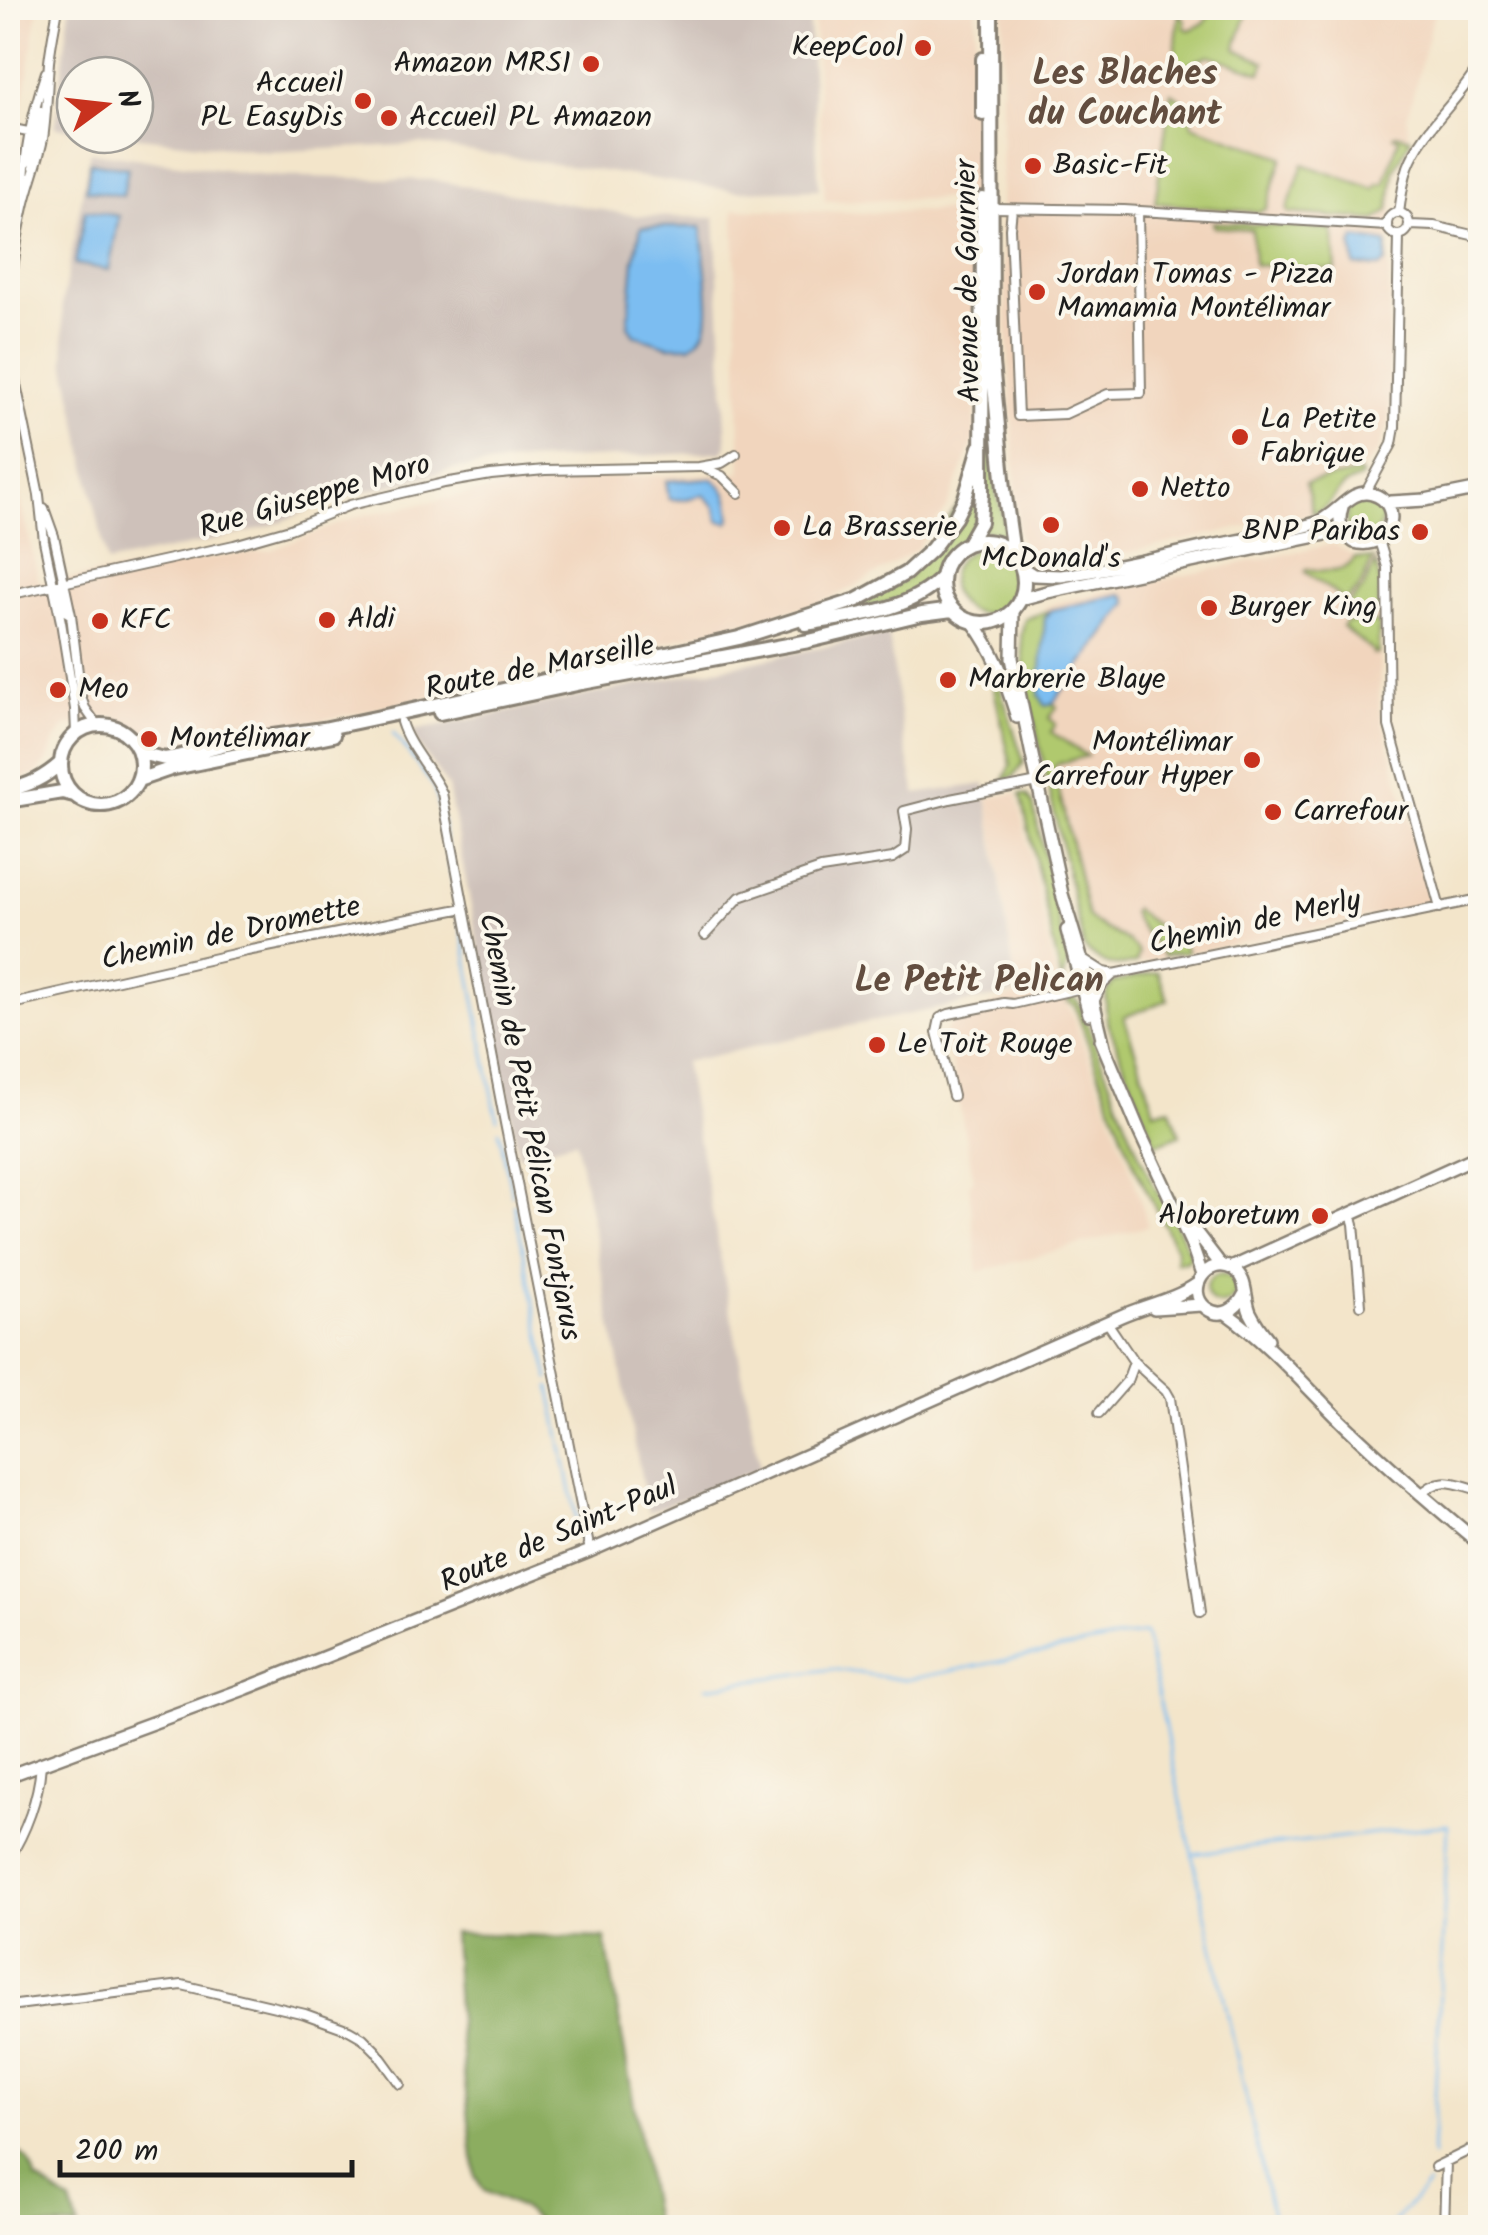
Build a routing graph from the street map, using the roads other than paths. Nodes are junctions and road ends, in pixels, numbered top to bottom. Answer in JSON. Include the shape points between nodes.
{"nodes":[{"id":1,"x":58,"y":8,"type":"edge"},
{"id":2,"x":983,"y":8,"type":"edge"},
{"id":3,"x":991,"y":8,"type":"edge"},
{"id":4,"x":49,"y":64,"type":"junction"},
{"id":5,"x":1480,"y":64,"type":"edge"},
{"id":6,"x":8,"y":128,"type":"edge"},
{"id":7,"x":37,"y":134,"type":"junction"},
{"id":8,"x":24,"y":204,"type":"junction"},
{"id":9,"x":992,"y":208,"type":"junction"},
{"id":10,"x":1012,"y":209,"type":"junction"},
{"id":11,"x":1138,"y":211,"type":"junction"},
{"id":12,"x":1399,"y":213,"type":"junction"},
{"id":13,"x":1410,"y":225,"type":"junction"},
{"id":14,"x":1387,"y":226,"type":"junction"},
{"id":15,"x":1399,"y":236,"type":"junction"},
{"id":16,"x":1480,"y":238,"type":"edge"},
{"id":17,"x":981,"y":418,"type":"junction"},
{"id":18,"x":980,"y":447,"type":"junction"},
{"id":19,"x":736,"y":454,"type":"dead end"},
{"id":20,"x":699,"y":467,"type":"junction"},
{"id":21,"x":1480,"y":489,"type":"edge"},
{"id":22,"x":1004,"y":490,"type":"junction"},
{"id":23,"x":1366,"y":492,"type":"junction"},
{"id":24,"x":739,"y":493,"type":"dead end"},
{"id":25,"x":39,"y":496,"type":"junction"},
{"id":26,"x":1425,"y":500,"type":"junction"},
{"id":27,"x":1387,"y":504,"type":"junction"},
{"id":28,"x":1342,"y":507,"type":"junction"},
{"id":29,"x":1391,"y":520,"type":"junction"},
{"id":30,"x":1344,"y":534,"type":"junction"},
{"id":31,"x":1379,"y":540,"type":"junction"},
{"id":32,"x":968,"y":543,"type":"junction"},
{"id":33,"x":1013,"y":553,"type":"junction"},
{"id":34,"x":1022,"y":568,"type":"junction"},
{"id":35,"x":942,"y":577,"type":"junction"},
{"id":36,"x":59,"y":584,"type":"junction"},
{"id":37,"x":8,"y":595,"type":"edge"},
{"id":38,"x":1017,"y":605,"type":"junction"},
{"id":39,"x":952,"y":610,"type":"junction"},
{"id":40,"x":973,"y":622,"type":"junction"},
{"id":41,"x":754,"y":634,"type":"junction"},
{"id":42,"x":400,"y":722,"type":"junction"},
{"id":43,"x":97,"y":725,"type":"junction"},
{"id":44,"x":76,"y":734,"type":"junction"},
{"id":45,"x":139,"y":753,"type":"junction"},
{"id":46,"x":61,"y":763,"type":"junction"},
{"id":47,"x":1034,"y":766,"type":"junction"},
{"id":48,"x":138,"y":780,"type":"junction"},
{"id":49,"x":1038,"y":782,"type":"junction"},
{"id":50,"x":8,"y":790,"type":"edge"},
{"id":51,"x":74,"y":795,"type":"junction"},
{"id":52,"x":8,"y":801,"type":"edge"},
{"id":53,"x":1062,"y":894,"type":"junction"},
{"id":54,"x":1480,"y":899,"type":"edge"},
{"id":55,"x":464,"y":908,"type":"junction"},
{"id":56,"x":1440,"y":908,"type":"junction"},
{"id":57,"x":705,"y":935,"type":"dead end"},
{"id":58,"x":1082,"y":958,"type":"junction"},
{"id":59,"x":1114,"y":974,"type":"junction"},
{"id":60,"x":1082,"y":988,"type":"junction"},
{"id":61,"x":1094,"y":1002,"type":"junction"},
{"id":62,"x":8,"y":1005,"type":"edge"},
{"id":63,"x":1104,"y":1046,"type":"junction"},
{"id":64,"x":953,"y":1096,"type":"dead end"},
{"id":65,"x":1480,"y":1155,"type":"edge"},
{"id":66,"x":1174,"y":1202,"type":"junction"},
{"id":67,"x":1351,"y":1214,"type":"junction"},
{"id":68,"x":1277,"y":1248,"type":"junction"},
{"id":69,"x":1226,"y":1266,"type":"junction"},
{"id":70,"x":1200,"y":1279,"type":"junction"},
{"id":71,"x":1244,"y":1289,"type":"junction"},
{"id":72,"x":1361,"y":1304,"type":"dead end"},
{"id":73,"x":1202,"y":1305,"type":"junction"},
{"id":74,"x":1226,"y":1312,"type":"junction"},
{"id":75,"x":1121,"y":1316,"type":"junction"},
{"id":76,"x":1107,"y":1322,"type":"junction"},
{"id":77,"x":1134,"y":1362,"type":"junction"},
{"id":78,"x":1292,"y":1370,"type":"junction"},
{"id":79,"x":1098,"y":1413,"type":"dead end"},
{"id":80,"x":1480,"y":1490,"type":"edge"},
{"id":81,"x":1420,"y":1495,"type":"junction"},
{"id":82,"x":1480,"y":1544,"type":"edge"},
{"id":83,"x":590,"y":1550,"type":"junction"},
{"id":84,"x":1200,"y":1613,"type":"dead end"},
{"id":85,"x":41,"y":1764,"type":"junction"},
{"id":86,"x":8,"y":1776,"type":"edge"},
{"id":87,"x":8,"y":1860,"type":"edge"},
{"id":88,"x":8,"y":2006,"type":"edge"},
{"id":89,"x":400,"y":2084,"type":"dead end"},
{"id":90,"x":1480,"y":2145,"type":"edge"},
{"id":91,"x":1446,"y":2162,"type":"junction"},
{"id":92,"x":1435,"y":2167,"type":"dead end"},
{"id":93,"x":1444,"y":2228,"type":"edge"}],
"edges":[{"from":1,"to":4,"type":"street"},
{"from":2,"to":17,"type":"main road","name":"Avenue de Gournier"},
{"from":3,"to":9,"type":"main road","name":"Avenue de Gournier"},
{"from":4,"to":7,"type":"street","via":[[38,96]]},
{"from":4,"to":7,"type":"street","via":[[48,102]]},
{"from":5,"to":12,"type":"street","via":[[1410,162]]},
{"from":6,"to":7,"type":"street"},
{"from":7,"to":8,"type":"street"},
{"from":7,"to":8,"type":"street","via":[[36,171]]},
{"from":8,"to":25,"type":"street","via":[[9,336]]},
{"from":9,"to":10,"type":"street"},
{"from":9,"to":22,"type":"main road","name":"Avenue de Gournier","via":[[992,363]]},
{"from":10,"to":11,"type":"street"},
{"from":10,"to":11,"type":"street","via":[[1018,416],[1065,414],[1108,394],[1141,393]]},
{"from":11,"to":14,"type":"street"},
{"from":12,"to":13,"type":"street"},
{"from":12,"to":14,"type":"street"},
{"from":13,"to":15,"type":"street"},
{"from":13,"to":16,"type":"street"},
{"from":14,"to":15,"type":"street"},
{"from":15,"to":23,"type":"street","via":[[1395,427]]},
{"from":17,"to":18,"type":"main road","name":"Avenue de Gournier"},
{"from":17,"to":22,"type":"main road","via":[[992,429]]},
{"from":18,"to":32,"type":"main road","name":"Avenue de Gournier","via":[[980,522]]},
{"from":18,"to":41,"type":"main road","via":[[955,518],[906,574],[873,593]]},
{"from":19,"to":20,"type":"street","name":"Rue Giuseppe Moro"},
{"from":20,"to":24,"type":"street"},
{"from":20,"to":36,"type":"street","name":"Rue Giuseppe Moro","via":[[546,470],[444,483],[350,505],[234,545]]},
{"from":21,"to":26,"type":"main road"},
{"from":22,"to":33,"type":"main road","name":"Avenue de Gournier"},
{"from":23,"to":27,"type":"main road"},
{"from":23,"to":28,"type":"main road"},
{"from":25,"to":36,"type":"street"},
{"from":25,"to":36,"type":"street","via":[[54,536]]},
{"from":26,"to":27,"type":"main road"},
{"from":26,"to":29,"type":"main road"},
{"from":27,"to":29,"type":"main road"},
{"from":28,"to":30,"type":"main road"},
{"from":28,"to":34,"type":"main road","via":[[1316,523],[1089,572],[1047,576]]},
{"from":29,"to":31,"type":"main road"},
{"from":30,"to":31,"type":"main road","via":[[1360,544]]},
{"from":30,"to":38,"type":"main road","via":[[1047,592]]},
{"from":31,"to":56,"type":"street","via":[[1388,567],[1389,726]]},
{"from":32,"to":33,"type":"main road","via":[[992,541]]},
{"from":32,"to":35,"type":"main road","via":[[950,557]]},
{"from":33,"to":34,"type":"main road"},
{"from":34,"to":38,"type":"main road"},
{"from":35,"to":39,"type":"main road"},
{"from":35,"to":41,"type":"main road","via":[[901,604]]},
{"from":36,"to":37,"type":"street","name":"Rue Giuseppe Moro"},
{"from":36,"to":43,"type":"street","via":[[71,615],[81,697]]},
{"from":36,"to":44,"type":"street"},
{"from":38,"to":40,"type":"main road","via":[[994,622]]},
{"from":38,"to":47,"type":"main road","via":[[1012,658]]},
{"from":39,"to":40,"type":"main road"},
{"from":39,"to":42,"type":"main road","name":"Route de Marseille"},
{"from":40,"to":47,"type":"main road","via":[[1000,666]]},
{"from":41,"to":45,"type":"main road","name":"Route de Marseille","via":[[178,757]]},
{"from":42,"to":48,"type":"main road","name":"Route de Marseille"},
{"from":42,"to":55,"type":"street","name":"Chemin de Petit Pélican Fontjarus","via":[[442,793]]},
{"from":43,"to":44,"type":"main road"},
{"from":43,"to":45,"type":"main road","via":[[121,730]]},
{"from":44,"to":46,"type":"main road"},
{"from":45,"to":48,"type":"main road"},
{"from":46,"to":50,"type":"main road","via":[[43,778]]},
{"from":46,"to":51,"type":"main road"},
{"from":47,"to":49,"type":"main road"},
{"from":48,"to":51,"type":"main road","via":[[114,803],[90,804]]},
{"from":49,"to":53,"type":"main road"},
{"from":49,"to":57,"type":"street","via":[[904,811],[905,850],[893,858],[821,870],[740,896]]},
{"from":51,"to":52,"type":"main road"},
{"from":53,"to":58,"type":"main road"},
{"from":53,"to":60,"type":"main road"},
{"from":54,"to":56,"type":"street","name":"Chemin de Merly"},
{"from":55,"to":62,"type":"street","name":"Chemin de Dromette"},
{"from":55,"to":83,"type":"street","name":"Chemin de Petit Pélican Fontjarus"},
{"from":56,"to":59,"type":"street","name":"Chemin de Merly"},
{"from":58,"to":59,"type":"street","name":"Chemin de Merly"},
{"from":58,"to":61,"type":"main road"},
{"from":59,"to":61,"type":"street"},
{"from":60,"to":63,"type":"main road"},
{"from":60,"to":64,"type":"street","via":[[940,1018],[937,1032]]},
{"from":61,"to":63,"type":"main road"},
{"from":63,"to":66,"type":"main road"},
{"from":65,"to":67,"type":"main road"},
{"from":66,"to":69,"type":"main road"},
{"from":66,"to":70,"type":"main road"},
{"from":67,"to":68,"type":"main road"},
{"from":67,"to":72,"type":"street"},
{"from":68,"to":69,"type":"main road"},
{"from":68,"to":71,"type":"main road","via":[[1254,1266]]},
{"from":69,"to":70,"type":"main road","via":[[1210,1268]]},
{"from":69,"to":71,"type":"main road","via":[[1240,1274]]},
{"from":70,"to":73,"type":"main road"},
{"from":70,"to":75,"type":"main road","name":"Route de Saint-Paul","via":[[1176,1296]]},
{"from":71,"to":74,"type":"main road","via":[[1240,1304]]},
{"from":71,"to":78,"type":"main road","via":[[1259,1328]]},
{"from":73,"to":74,"type":"main road"},
{"from":73,"to":75,"type":"main road","name":"Route de Saint-Paul"},
{"from":74,"to":78,"type":"main road"},
{"from":75,"to":76,"type":"main road","name":"Route de Saint-Paul"},
{"from":76,"to":77,"type":"street"},
{"from":76,"to":83,"type":"main road","name":"Route de Saint-Paul"},
{"from":77,"to":79,"type":"street"},
{"from":77,"to":84,"type":"street","via":[[1170,1398]]},
{"from":78,"to":81,"type":"main road"},
{"from":80,"to":81,"type":"street","via":[[1435,1482]]},
{"from":81,"to":82,"type":"main road"},
{"from":83,"to":85,"type":"main road","name":"Route de Saint-Paul"},
{"from":85,"to":86,"type":"main road","name":"Route de Saint-Paul"},
{"from":85,"to":87,"type":"street","via":[[40,1784]]},
{"from":88,"to":89,"type":"street","via":[[182,1985],[349,2030],[369,2043]]},
{"from":90,"to":91,"type":"street"},
{"from":91,"to":92,"type":"street"},
{"from":91,"to":93,"type":"street"}]}
